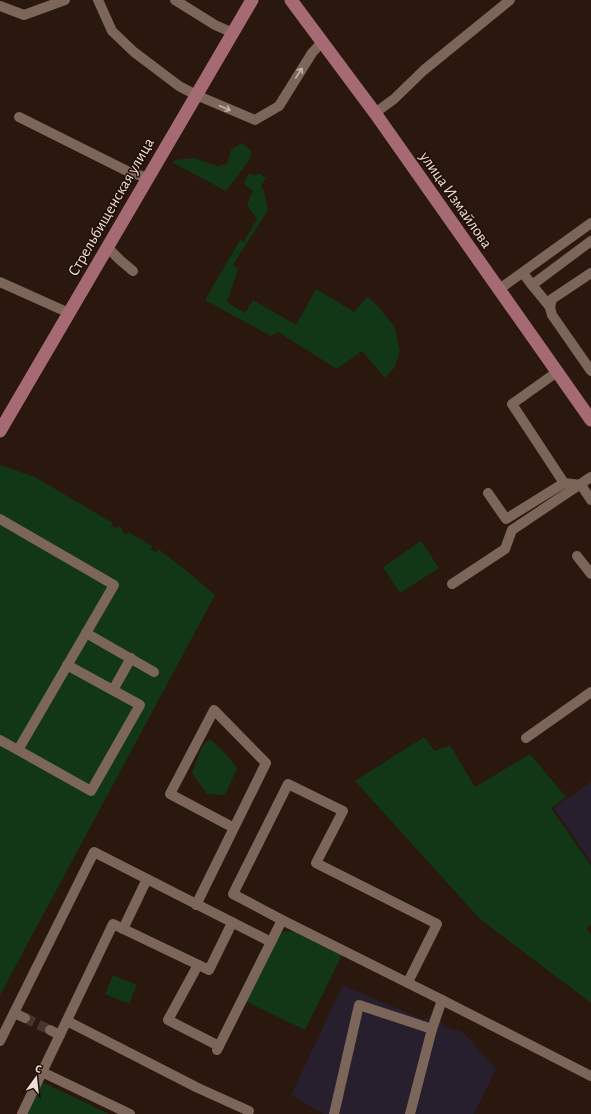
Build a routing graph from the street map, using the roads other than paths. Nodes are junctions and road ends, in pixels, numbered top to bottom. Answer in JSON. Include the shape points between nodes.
{"nodes":[{"id":1,"x":65,"y":0,"type":"edge"},
{"id":2,"x":98,"y":0,"type":"edge"},
{"id":3,"x":174,"y":0,"type":"edge"},
{"id":4,"x":252,"y":0,"type":"edge"},
{"id":5,"x":291,"y":0,"type":"edge"},
{"id":6,"x":510,"y":0,"type":"edge"},
{"id":7,"x":0,"y":6,"type":"edge"},
{"id":8,"x":233,"y":33,"type":"junction"},
{"id":9,"x":322,"y":42,"type":"junction"},
{"id":10,"x":196,"y":95,"type":"junction"},
{"id":11,"x":375,"y":113,"type":"junction"},
{"id":12,"x":19,"y":117,"type":"dead end"},
{"id":13,"x":148,"y":178,"type":"junction"},
{"id":14,"x":591,"y":223,"type":"edge"},
{"id":15,"x":591,"y":241,"type":"edge"},
{"id":16,"x":107,"y":247,"type":"junction"},
{"id":17,"x":133,"y":271,"type":"dead end"},
{"id":18,"x":523,"y":273,"type":"junction"},
{"id":19,"x":591,"y":273,"type":"edge"},
{"id":20,"x":0,"y":282,"type":"edge"},
{"id":21,"x":532,"y":285,"type":"junction"},
{"id":22,"x":498,"y":290,"type":"junction"},
{"id":23,"x":550,"y":307,"type":"junction"},
{"id":24,"x":69,"y":312,"type":"junction"},
{"id":25,"x":591,"y":371,"type":"edge"},
{"id":26,"x":557,"y":372,"type":"junction"},
{"id":27,"x":591,"y":420,"type":"edge"},
{"id":28,"x":0,"y":431,"type":"edge"},
{"id":29,"x":591,"y":477,"type":"edge"},
{"id":30,"x":564,"y":483,"type":"junction"},
{"id":31,"x":581,"y":485,"type":"junction"},
{"id":32,"x":488,"y":493,"type":"dead end"},
{"id":33,"x":591,"y":500,"type":"edge"},
{"id":34,"x":0,"y":519,"type":"edge"},
{"id":35,"x":577,"y":556,"type":"dead end"},
{"id":36,"x":591,"y":574,"type":"edge"},
{"id":37,"x":452,"y":584,"type":"dead end"},
{"id":38,"x":86,"y":633,"type":"junction"},
{"id":39,"x":131,"y":658,"type":"junction"},
{"id":40,"x":67,"y":665,"type":"junction"},
{"id":41,"x":154,"y":672,"type":"dead end"},
{"id":42,"x":113,"y":690,"type":"junction"},
{"id":43,"x":591,"y":692,"type":"edge"},
{"id":44,"x":526,"y":738,"type":"dead end"},
{"id":45,"x":0,"y":740,"type":"edge"},
{"id":46,"x":18,"y":750,"type":"junction"},
{"id":47,"x":234,"y":828,"type":"junction"},
{"id":48,"x":147,"y":879,"type":"junction"},
{"id":49,"x":196,"y":905,"type":"junction"},
{"id":50,"x":282,"y":920,"type":"junction"},
{"id":51,"x":232,"y":923,"type":"junction"},
{"id":52,"x":123,"y":929,"type":"junction"},
{"id":53,"x":271,"y":942,"type":"junction"},
{"id":54,"x":198,"y":965,"type":"junction"},
{"id":55,"x":408,"y":982,"type":"junction"},
{"id":56,"x":442,"y":1000,"type":"junction"},
{"id":57,"x":14,"y":1013,"type":"junction"},
{"id":58,"x":25,"y":1018,"type":"tunnel mouth"},
{"id":59,"x":67,"y":1021,"type":"junction"},
{"id":60,"x":432,"y":1029,"type":"junction"},
{"id":61,"x":50,"y":1030,"type":"tunnel mouth"},
{"id":62,"x":60,"y":1035,"type":"junction"},
{"id":63,"x":0,"y":1041,"type":"edge"},
{"id":64,"x":42,"y":1072,"type":"junction"},
{"id":65,"x":591,"y":1076,"type":"edge"},
{"id":66,"x":251,"y":1113,"type":"edge"},
{"id":67,"x":22,"y":1114,"type":"edge"},
{"id":68,"x":130,"y":1114,"type":"edge"},
{"id":69,"x":334,"y":1114,"type":"edge"},
{"id":70,"x":410,"y":1114,"type":"edge"}],
"edges":[{"from":1,"to":7,"type":"lane","via":[[24,15]]},
{"from":2,"to":10,"type":"lane","via":[[112,31],[134,52]]},
{"from":3,"to":8,"type":"lane"},
{"from":4,"to":8,"type":"main road","name":"Стрельбищенская улица"},
{"from":5,"to":9,"type":"main road","name":"улица Измайлова"},
{"from":6,"to":11,"type":"lane"},
{"from":8,"to":10,"type":"main road","name":"Стрельбищенская улица"},
{"from":10,"to":9,"type":"lane","one_way":true,"via":[[254,120],[279,106],[312,53]]},
{"from":9,"to":11,"type":"main road","name":"улица Измайлова"},
{"from":10,"to":13,"type":"main road","name":"Стрельбищенская улица"},
{"from":11,"to":22,"type":"main road","name":"улица Измайлова"},
{"from":12,"to":13,"type":"lane","via":[[128,172]]},
{"from":13,"to":16,"type":"main road","name":"Стрельбищенская улица"},
{"from":14,"to":18,"type":"lane"},
{"from":15,"to":21,"type":"lane"},
{"from":16,"to":17,"type":"lane"},
{"from":16,"to":24,"type":"main road","name":"Стрельбищенская улица"},
{"from":18,"to":21,"type":"lane"},
{"from":18,"to":22,"type":"lane"},
{"from":19,"to":23,"type":"lane","via":[[552,299]]},
{"from":20,"to":24,"type":"lane"},
{"from":21,"to":23,"type":"lane"},
{"from":22,"to":26,"type":"main road","name":"улица Измайлова"},
{"from":23,"to":25,"type":"lane","via":[[552,315]]},
{"from":24,"to":28,"type":"main road","name":"Стрельбищенская улица"},
{"from":26,"to":27,"type":"main road","name":"улица Измайлова"},
{"from":26,"to":30,"type":"lane","via":[[512,404]]},
{"from":29,"to":31,"type":"lane"},
{"from":30,"to":31,"type":"lane"},
{"from":30,"to":32,"type":"lane","via":[[506,519]]},
{"from":31,"to":33,"type":"lane"},
{"from":31,"to":37,"type":"lane","via":[[512,530],[505,548]]},
{"from":34,"to":38,"type":"lane","via":[[114,585]]},
{"from":35,"to":36,"type":"lane"},
{"from":38,"to":39,"type":"lane"},
{"from":38,"to":40,"type":"lane"},
{"from":39,"to":41,"type":"lane"},
{"from":39,"to":42,"type":"lane"},
{"from":40,"to":42,"type":"lane"},
{"from":40,"to":46,"type":"lane"},
{"from":42,"to":46,"type":"lane","via":[[140,705],[92,791]]},
{"from":43,"to":44,"type":"lane"},
{"from":45,"to":46,"type":"lane"},
{"from":47,"to":47,"type":"lane","via":[[266,763],[214,710],[170,794]]},
{"from":47,"to":49,"type":"lane"},
{"from":48,"to":49,"type":"lane"},
{"from":48,"to":52,"type":"lane"},
{"from":48,"to":57,"type":"lane","via":[[94,852]]},
{"from":49,"to":51,"type":"lane"},
{"from":50,"to":53,"type":"lane"},
{"from":50,"to":55,"type":"lane"},
{"from":50,"to":55,"type":"lane","via":[[232,894],[288,784],[343,811],[316,863],[437,924]]},
{"from":51,"to":53,"type":"lane"},
{"from":51,"to":54,"type":"lane","via":[[209,970]]},
{"from":52,"to":54,"type":"lane"},
{"from":52,"to":59,"type":"lane","via":[[113,924]]},
{"from":53,"to":54,"type":"lane","via":[[218,1048],[168,1020]]},
{"from":55,"to":56,"type":"lane"},
{"from":56,"to":60,"type":"lane"},
{"from":56,"to":65,"type":"lane"},
{"from":57,"to":58,"type":"lane"},
{"from":57,"to":63,"type":"lane"},
{"from":59,"to":62,"type":"lane"},
{"from":59,"to":66,"type":"lane"},
{"from":60,"to":69,"type":"lane","via":[[359,1005]]},
{"from":60,"to":70,"type":"lane"},
{"from":61,"to":62,"type":"lane"},
{"from":62,"to":64,"type":"lane"},
{"from":64,"to":67,"type":"lane"},
{"from":64,"to":68,"type":"lane"}]}
